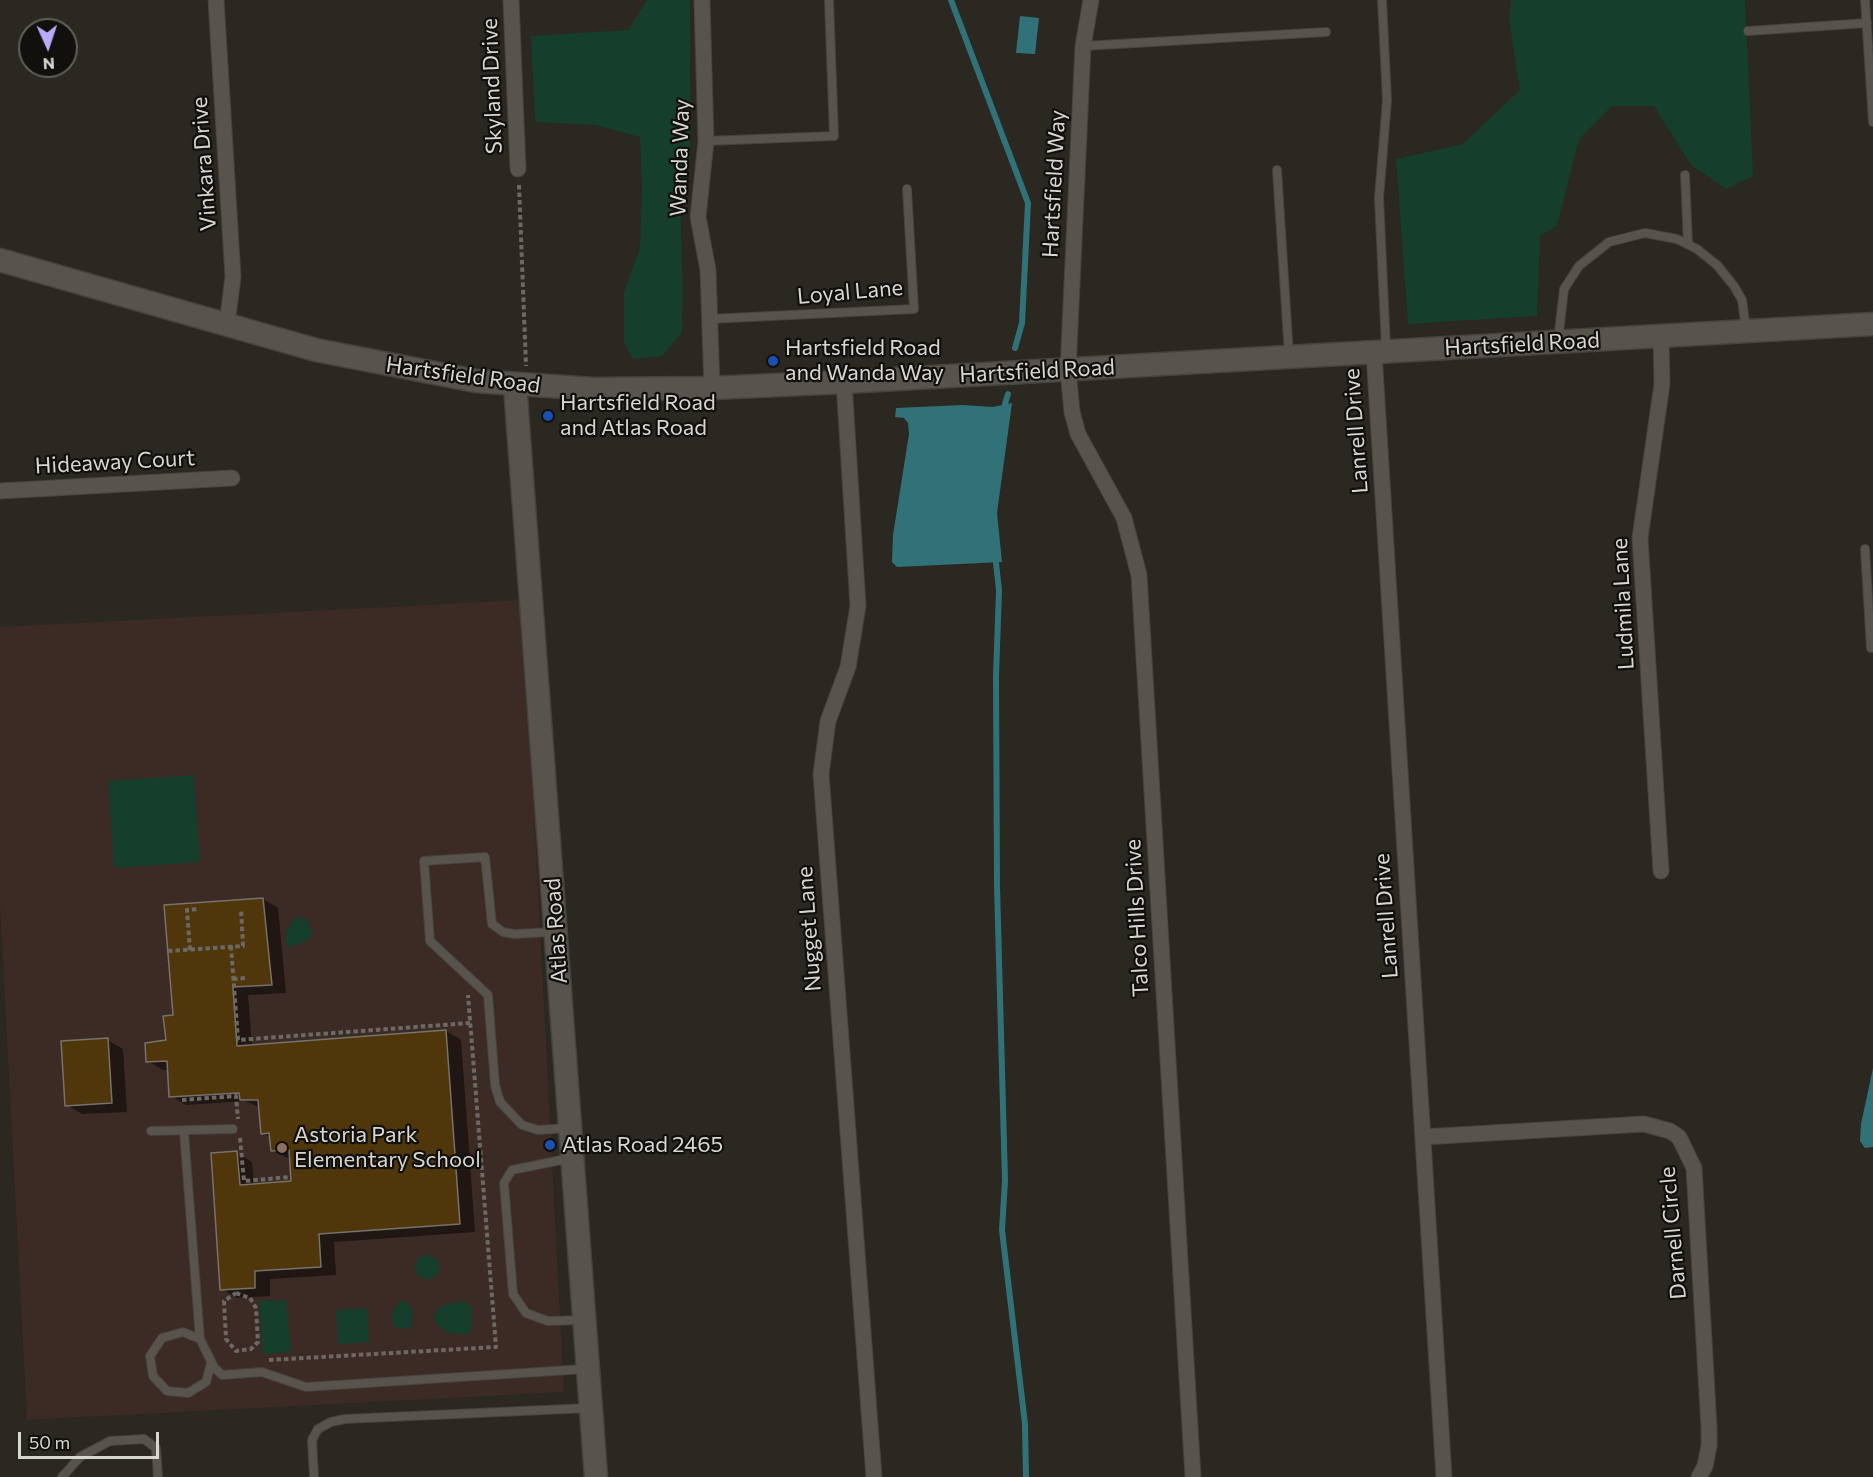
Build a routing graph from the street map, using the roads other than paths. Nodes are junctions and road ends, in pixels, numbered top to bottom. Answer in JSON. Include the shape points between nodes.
{"nodes":[{"id":1,"x":216,"y":0,"type":"edge"},
{"id":2,"x":511,"y":0,"type":"edge"},
{"id":3,"x":702,"y":0,"type":"edge"},
{"id":4,"x":829,"y":0,"type":"edge"},
{"id":5,"x":1091,"y":0,"type":"edge"},
{"id":6,"x":1382,"y":0,"type":"edge"},
{"id":7,"x":1865,"y":0,"type":"edge"},
{"id":8,"x":1867,"y":23,"type":"junction"},
{"id":9,"x":1748,"y":31,"type":"dead end"},
{"id":10,"x":1326,"y":32,"type":"dead end"},
{"id":11,"x":1083,"y":46,"type":"junction"},
{"id":12,"x":1873,"y":122,"type":"edge"},
{"id":13,"x":706,"y":141,"type":"junction"},
{"id":14,"x":518,"y":169,"type":"road end"},
{"id":15,"x":1277,"y":170,"type":"dead end"},
{"id":16,"x":1685,"y":175,"type":"dead end"},
{"id":17,"x":907,"y":189,"type":"dead end"},
{"id":18,"x":1688,"y":244,"type":"junction"},
{"id":19,"x":0,"y":260,"type":"edge"},
{"id":20,"x":709,"y":320,"type":"junction"},
{"id":21,"x":227,"y":324,"type":"junction"},
{"id":22,"x":1873,"y":324,"type":"edge"},
{"id":23,"x":1746,"y":331,"type":"junction"},
{"id":24,"x":1661,"y":336,"type":"junction"},
{"id":25,"x":1558,"y":342,"type":"junction"},
{"id":26,"x":1380,"y":353,"type":"junction"},
{"id":27,"x":1289,"y":358,"type":"junction"},
{"id":28,"x":1068,"y":370,"type":"junction"},
{"id":29,"x":844,"y":382,"type":"junction"},
{"id":30,"x":521,"y":386,"type":"junction"},
{"id":31,"x":712,"y":388,"type":"junction"},
{"id":32,"x":232,"y":478,"type":"dead end"},
{"id":33,"x":0,"y":491,"type":"edge"},
{"id":34,"x":1865,"y":549,"type":"dead end"},
{"id":35,"x":1871,"y":600,"type":"edge"},
{"id":36,"x":1871,"y":648,"type":"dead end"},
{"id":37,"x":1661,"y":871,"type":"dead end"},
{"id":38,"x":556,"y":932,"type":"junction"},
{"id":39,"x":570,"y":1128,"type":"junction"},
{"id":40,"x":233,"y":1129,"type":"dead end"},
{"id":41,"x":151,"y":1131,"type":"dead end"},
{"id":42,"x":184,"y":1132,"type":"junction"},
{"id":43,"x":1423,"y":1137,"type":"junction"},
{"id":44,"x":573,"y":1158,"type":"junction"},
{"id":45,"x":585,"y":1320,"type":"junction"},
{"id":46,"x":200,"y":1339,"type":"junction"},
{"id":47,"x":212,"y":1362,"type":"junction"},
{"id":48,"x":588,"y":1369,"type":"junction"},
{"id":49,"x":591,"y":1408,"type":"junction"},
{"id":50,"x":62,"y":1477,"type":"edge"},
{"id":51,"x":158,"y":1477,"type":"edge"},
{"id":52,"x":314,"y":1477,"type":"edge"},
{"id":53,"x":596,"y":1477,"type":"edge"},
{"id":54,"x":874,"y":1477,"type":"edge"},
{"id":55,"x":1193,"y":1477,"type":"edge"},
{"id":56,"x":1444,"y":1477,"type":"edge"},
{"id":57,"x":1699,"y":1477,"type":"edge"}],
"edges":[{"from":1,"to":21,"type":"street","name":"Vinkara Drive","via":[[233,277]]},
{"from":2,"to":14,"type":"street","name":"Skyland Drive"},
{"from":3,"to":13,"type":"street","name":"Wanda Way"},
{"from":4,"to":13,"type":"lane","via":[[834,136]]},
{"from":5,"to":11,"type":"street","name":"Hartsfield Way"},
{"from":6,"to":26,"type":"lane","via":[[1387,100],[1379,198]]},
{"from":7,"to":8,"type":"lane"},
{"from":8,"to":9,"type":"lane"},
{"from":8,"to":12,"type":"lane"},
{"from":10,"to":11,"type":"lane"},
{"from":11,"to":28,"type":"street","name":"Hartsfield Way"},
{"from":13,"to":20,"type":"street","name":"Wanda Way","via":[[698,217],[708,270]]},
{"from":15,"to":27,"type":"lane"},
{"from":16,"to":18,"type":"lane"},
{"from":17,"to":20,"type":"lane","name":"Loyal Lane","via":[[914,309]]},
{"from":18,"to":23,"type":"lane","via":[[1717,265],[1734,286],[1742,300]]},
{"from":18,"to":25,"type":"lane","via":[[1644,233],[1616,239],[1592,252],[1564,289]]},
{"from":19,"to":21,"type":"street","name":"Hartsfield Road"},
{"from":20,"to":31,"type":"street","name":"Wanda Way"},
{"from":21,"to":30,"type":"street","name":"Hartsfield Road","via":[[358,359]]},
{"from":22,"to":23,"type":"street","name":"Hartsfield Road"},
{"from":23,"to":24,"type":"street","name":"Hartsfield Road"},
{"from":24,"to":25,"type":"street","name":"Hartsfield Road"},
{"from":24,"to":37,"type":"street","name":"Ludmila Lane","via":[[1662,384],[1640,538]]},
{"from":25,"to":26,"type":"street","name":"Hartsfield Road"},
{"from":26,"to":27,"type":"street","name":"Hartsfield Road"},
{"from":26,"to":43,"type":"street","name":"Lanrell Drive"},
{"from":27,"to":28,"type":"street","name":"Hartsfield Road"},
{"from":28,"to":29,"type":"street","name":"Hartsfield Road"},
{"from":28,"to":55,"type":"street","name":"Talco Hills Drive","via":[[1078,434],[1124,518],[1139,575]]},
{"from":29,"to":31,"type":"street","name":"Hartsfield Road"},
{"from":29,"to":54,"type":"street","name":"Nugget Lane","via":[[858,606],[848,667],[828,721],[821,774]]},
{"from":30,"to":31,"type":"street","name":"Hartsfield Road"},
{"from":30,"to":38,"type":"street","name":"Atlas Road"},
{"from":32,"to":33,"type":"street","name":"Hideaway Court"},
{"from":34,"to":35,"type":"lane"},
{"from":35,"to":36,"type":"lane"},
{"from":38,"to":39,"type":"street","name":"Atlas Road"},
{"from":38,"to":39,"type":"lane","via":[[514,934],[492,924],[485,857],[424,861],[430,941],[488,995],[495,1085],[500,1102],[522,1125],[538,1130]]},
{"from":39,"to":44,"type":"street","name":"Atlas Road"},
{"from":40,"to":42,"type":"lane"},
{"from":41,"to":42,"type":"lane"},
{"from":42,"to":46,"type":"lane"},
{"from":43,"to":56,"type":"street","name":"Lanrell Drive"},
{"from":43,"to":57,"type":"street","name":"Darnell Circle","via":[[1644,1124],[1679,1137],[1694,1168],[1709,1427],[1709,1446]]},
{"from":44,"to":45,"type":"street","name":"Atlas Road"},
{"from":44,"to":45,"type":"lane","via":[[512,1170],[504,1183],[513,1294],[526,1313],[548,1321]]},
{"from":45,"to":48,"type":"street","name":"Atlas Road"},
{"from":46,"to":47,"type":"lane"},
{"from":46,"to":47,"type":"lane","via":[[183,1332],[162,1338],[150,1356],[153,1376],[167,1391],[188,1393],[206,1382]]},
{"from":47,"to":48,"type":"lane","via":[[222,1375],[262,1372],[306,1387]]},
{"from":48,"to":49,"type":"street","name":"Atlas Road"},
{"from":49,"to":52,"type":"lane","via":[[331,1422],[318,1429],[312,1440]]},
{"from":49,"to":53,"type":"street","name":"Atlas Road"},
{"from":50,"to":51,"type":"lane","via":[[80,1457],[110,1442],[144,1439],[156,1448]]}]}
